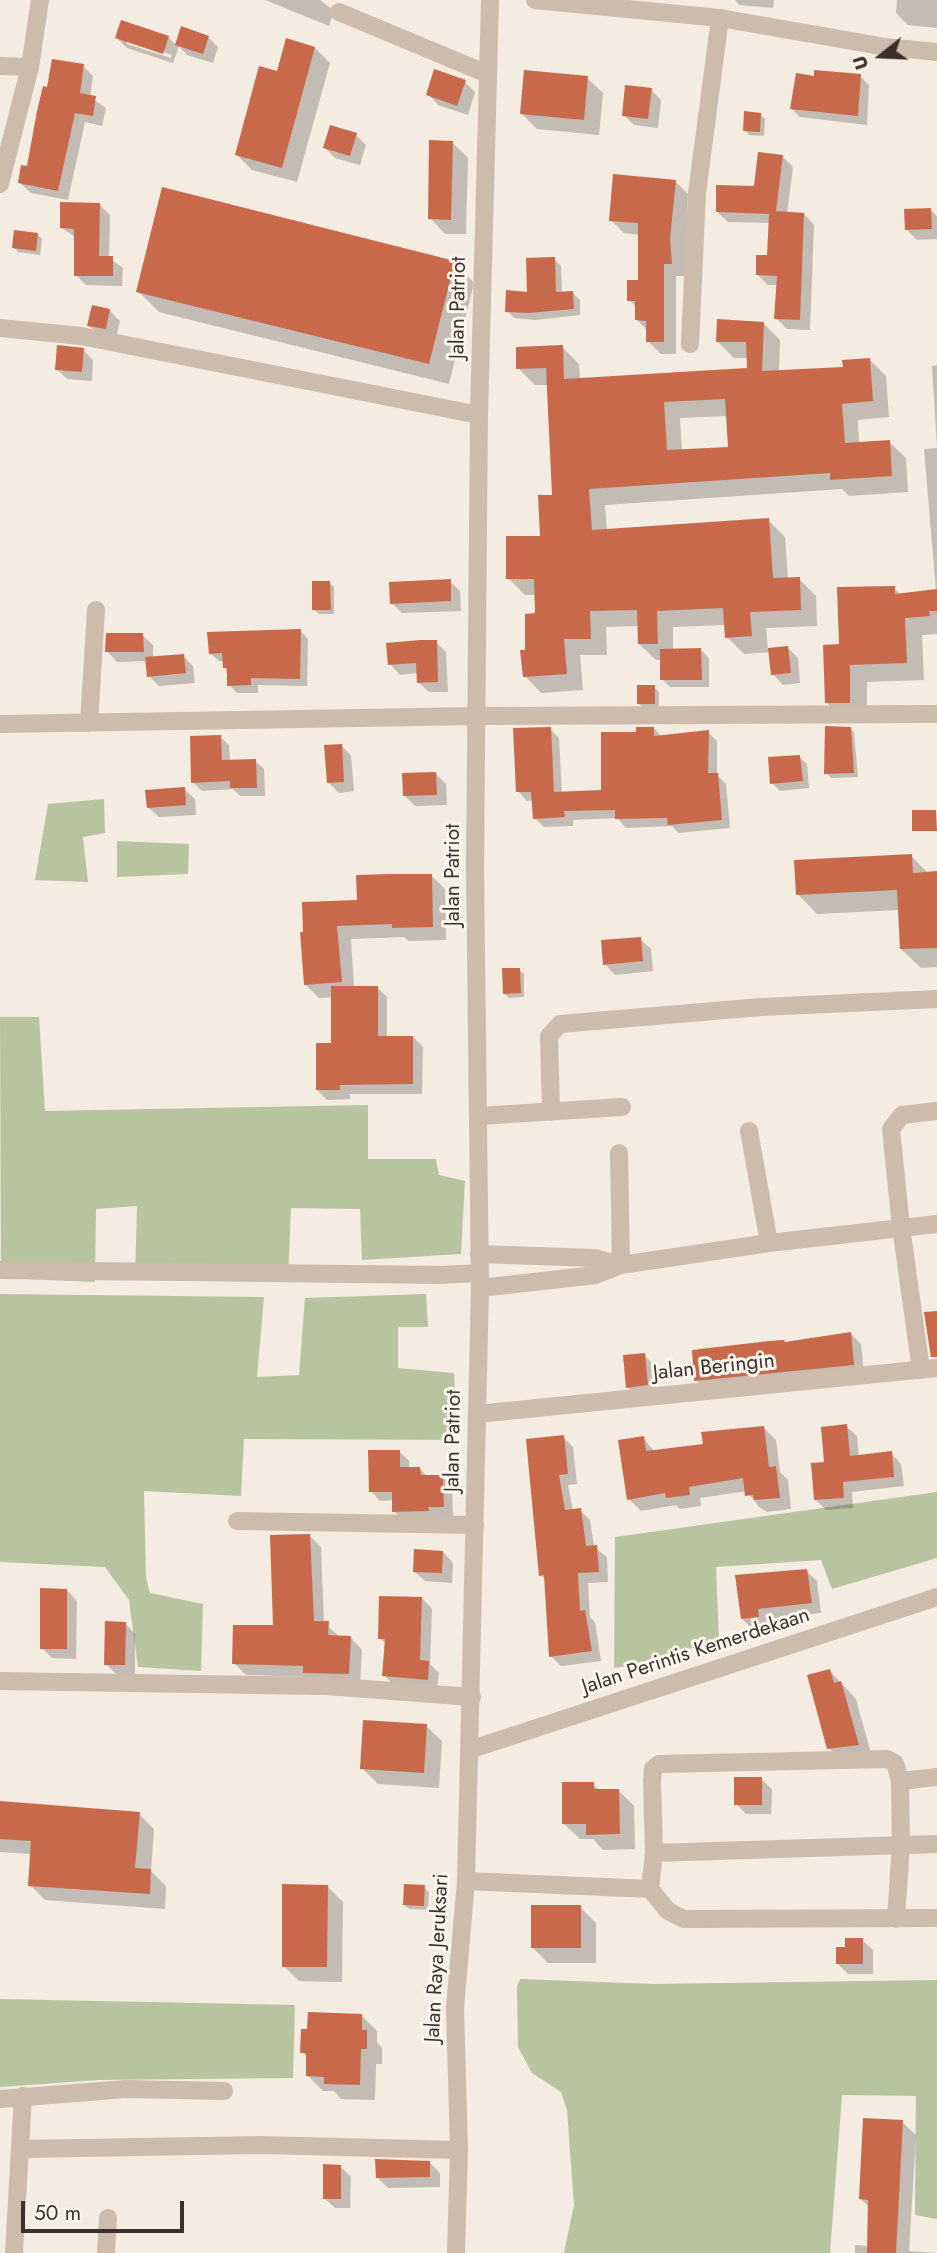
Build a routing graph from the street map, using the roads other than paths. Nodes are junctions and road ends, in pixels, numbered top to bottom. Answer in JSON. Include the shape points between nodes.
{"nodes":[{"id":1,"x":40,"y":0,"type":"edge"},
{"id":2,"x":490,"y":0,"type":"edge"},
{"id":3,"x":535,"y":0,"type":"edge"},
{"id":4,"x":339,"y":12,"type":"dead end"},
{"id":5,"x":720,"y":18,"type":"junction"},
{"id":6,"x":937,"y":52,"type":"edge"},
{"id":7,"x":0,"y":66,"type":"edge"},
{"id":8,"x":30,"y":67,"type":"junction"},
{"id":9,"x":485,"y":73,"type":"junction"},
{"id":10,"x":0,"y":184,"type":"edge"},
{"id":11,"x":0,"y":328,"type":"edge"},
{"id":12,"x":690,"y":344,"type":"dead end"},
{"id":13,"x":480,"y":415,"type":"junction"},
{"id":14,"x":96,"y":610,"type":"dead end"},
{"id":15,"x":937,"y":714,"type":"edge"},
{"id":16,"x":477,"y":716,"type":"junction"},
{"id":17,"x":89,"y":723,"type":"junction"},
{"id":18,"x":0,"y":724,"type":"edge"},
{"id":19,"x":937,"y":999,"type":"edge"},
{"id":20,"x":622,"y":1107,"type":"dead end"},
{"id":21,"x":937,"y":1111,"type":"edge"},
{"id":22,"x":551,"y":1112,"type":"junction"},
{"id":23,"x":484,"y":1116,"type":"junction"},
{"id":24,"x":748,"y":1131,"type":"dead end"},
{"id":25,"x":620,"y":1153,"type":"dead end"},
{"id":26,"x":937,"y":1223,"type":"edge"},
{"id":27,"x":901,"y":1227,"type":"junction"},
{"id":28,"x":769,"y":1243,"type":"junction"},
{"id":29,"x":490,"y":1255,"type":"junction"},
{"id":30,"x":621,"y":1265,"type":"junction"},
{"id":31,"x":0,"y":1270,"type":"edge"},
{"id":32,"x":481,"y":1282,"type":"junction"},
{"id":33,"x":929,"y":1369,"type":"edge"},
{"id":34,"x":486,"y":1413,"type":"junction"},
{"id":35,"x":237,"y":1521,"type":"dead end"},
{"id":36,"x":475,"y":1525,"type":"junction"},
{"id":37,"x":937,"y":1597,"type":"edge"},
{"id":38,"x":0,"y":1681,"type":"edge"},
{"id":39,"x":472,"y":1696,"type":"junction"},
{"id":40,"x":469,"y":1750,"type":"junction"},
{"id":41,"x":937,"y":1777,"type":"edge"},
{"id":42,"x":900,"y":1781,"type":"junction"},
{"id":43,"x":901,"y":1844,"type":"junction"},
{"id":44,"x":937,"y":1844,"type":"edge"},
{"id":45,"x":654,"y":1853,"type":"junction"},
{"id":46,"x":466,"y":1881,"type":"junction"},
{"id":47,"x":650,"y":1889,"type":"junction"},
{"id":48,"x":937,"y":1918,"type":"edge"},
{"id":49,"x":896,"y":1919,"type":"junction"},
{"id":50,"x":224,"y":2091,"type":"dead end"},
{"id":51,"x":23,"y":2096,"type":"junction"},
{"id":52,"x":0,"y":2099,"type":"edge"},
{"id":53,"x":20,"y":2149,"type":"junction"},
{"id":54,"x":459,"y":2150,"type":"junction"},
{"id":55,"x":108,"y":2218,"type":"dead end"},
{"id":56,"x":14,"y":2253,"type":"edge"},
{"id":57,"x":106,"y":2253,"type":"edge"},
{"id":58,"x":456,"y":2253,"type":"edge"}],
"edges":[{"from":1,"to":8,"type":"street"},
{"from":2,"to":9,"type":"street","name":"Jalan Patriot"},
{"from":3,"to":5,"type":"street"},
{"from":4,"to":9,"type":"street"},
{"from":5,"to":6,"type":"street"},
{"from":5,"to":12,"type":"street","via":[[697,193]]},
{"from":7,"to":8,"type":"street"},
{"from":8,"to":10,"type":"street"},
{"from":9,"to":13,"type":"street","name":"Jalan Patriot"},
{"from":11,"to":13,"type":"street","via":[[81,336]]},
{"from":13,"to":16,"type":"street","name":"Jalan Patriot"},
{"from":14,"to":17,"type":"street"},
{"from":15,"to":16,"type":"street"},
{"from":16,"to":17,"type":"street"},
{"from":16,"to":23,"type":"street","name":"Jalan Patriot"},
{"from":17,"to":18,"type":"street"},
{"from":19,"to":22,"type":"street","via":[[761,1007],[560,1024],[549,1036]]},
{"from":20,"to":22,"type":"street"},
{"from":21,"to":27,"type":"street","via":[[902,1115],[891,1129]]},
{"from":22,"to":23,"type":"street"},
{"from":23,"to":29,"type":"street","name":"Jalan Patriot"},
{"from":24,"to":28,"type":"street"},
{"from":25,"to":30,"type":"street"},
{"from":26,"to":27,"type":"street"},
{"from":27,"to":28,"type":"street"},
{"from":27,"to":33,"type":"street"},
{"from":28,"to":30,"type":"street"},
{"from":29,"to":30,"type":"street","via":[[594,1258]]},
{"from":29,"to":32,"type":"street","name":"Jalan Patriot"},
{"from":30,"to":32,"type":"street","via":[[596,1275]]},
{"from":31,"to":32,"type":"street","via":[[441,1275]]},
{"from":32,"to":34,"type":"street","name":"Jalan Patriot"},
{"from":33,"to":34,"type":"street","name":"Jalan Beringin"},
{"from":34,"to":36,"type":"street","name":"Jalan Patriot"},
{"from":35,"to":36,"type":"street"},
{"from":36,"to":39,"type":"street","name":"Jalan Patriot"},
{"from":37,"to":40,"type":"street","name":"Jalan Perintis Kemerdekaan"},
{"from":38,"to":39,"type":"street","via":[[326,1686]]},
{"from":39,"to":40,"type":"street","name":"Jalan Patriot"},
{"from":40,"to":46,"type":"street","name":"Jalan Raya Jeruksari"},
{"from":41,"to":42,"type":"street"},
{"from":42,"to":43,"type":"street"},
{"from":42,"to":45,"type":"street","via":[[895,1763],[887,1759],[663,1763],[655,1767],[652,1781]]},
{"from":43,"to":44,"type":"street"},
{"from":43,"to":45,"type":"street"},
{"from":43,"to":49,"type":"street"},
{"from":45,"to":47,"type":"street"},
{"from":46,"to":47,"type":"street"},
{"from":46,"to":54,"type":"street","name":"Jalan Raya Jeruksari","via":[[455,2008]]},
{"from":47,"to":49,"type":"street","via":[[668,1911],[684,1919]]},
{"from":48,"to":49,"type":"street"},
{"from":50,"to":51,"type":"street","via":[[126,2089]]},
{"from":51,"to":52,"type":"street"},
{"from":51,"to":53,"type":"street"},
{"from":53,"to":54,"type":"street","via":[[261,2146]]},
{"from":53,"to":56,"type":"street"},
{"from":54,"to":58,"type":"street","name":"Jalan Raya Jeruksari"},
{"from":55,"to":57,"type":"street"}]}
